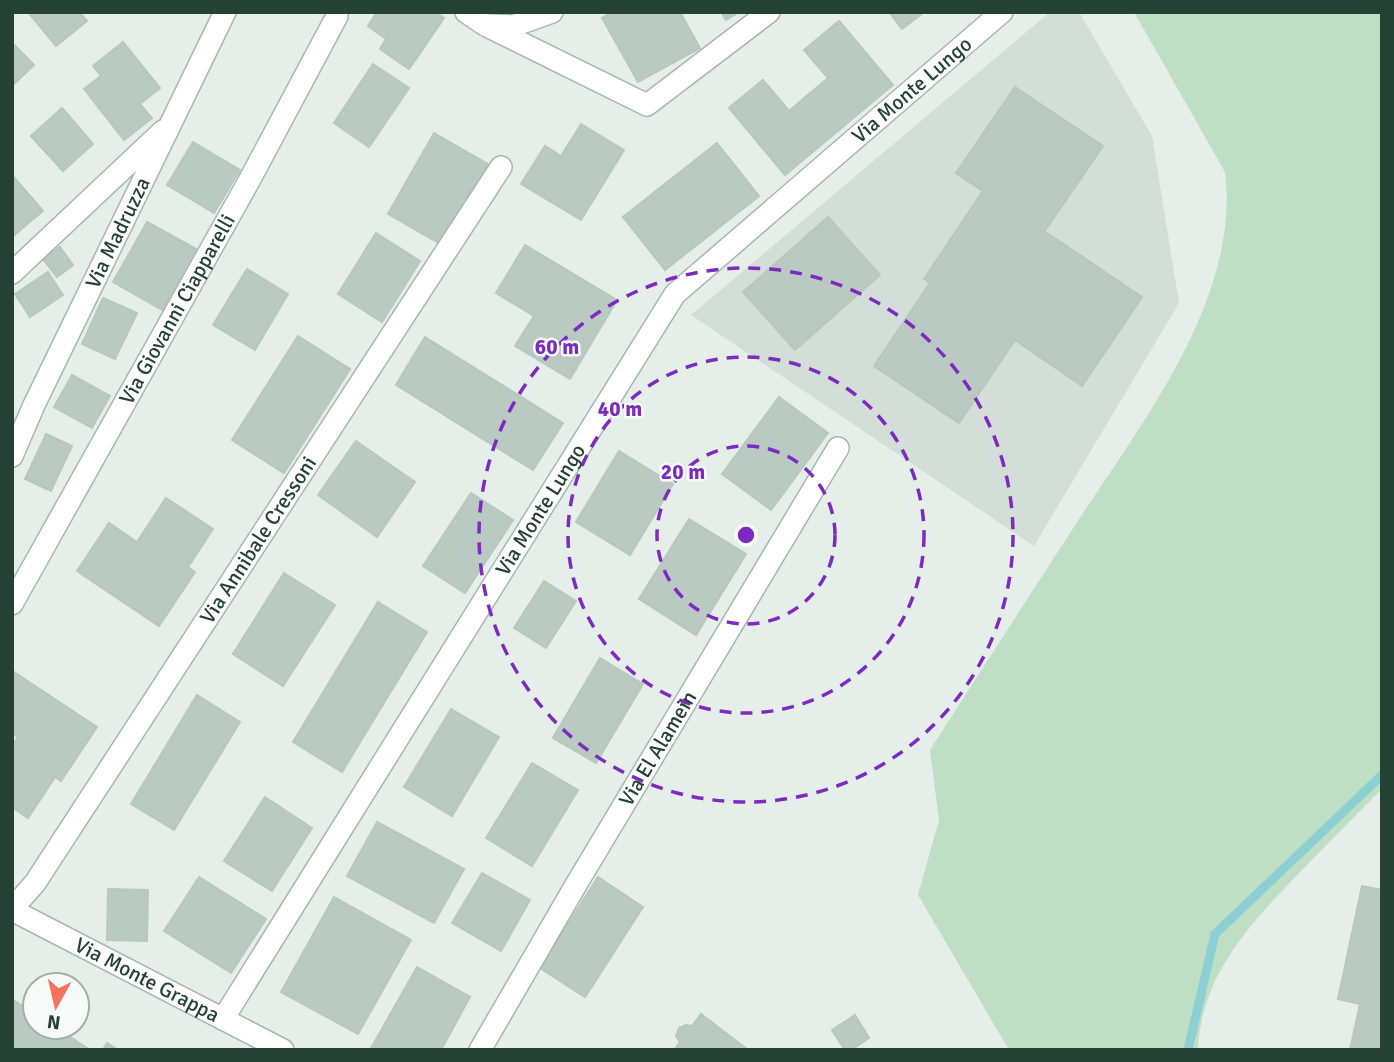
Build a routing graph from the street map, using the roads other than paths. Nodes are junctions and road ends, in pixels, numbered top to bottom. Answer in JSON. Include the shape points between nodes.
{"nodes":[{"id":1,"x":225,"y":12,"type":"edge"},
{"id":2,"x":337,"y":12,"type":"edge"},
{"id":3,"x":466,"y":12,"type":"edge"},
{"id":4,"x":552,"y":12,"type":"edge"},
{"id":5,"x":769,"y":12,"type":"edge"},
{"id":6,"x":1002,"y":12,"type":"edge"},
{"id":7,"x":485,"y":25,"type":"junction"},
{"id":8,"x":172,"y":122,"type":"junction"},
{"id":9,"x":501,"y":167,"type":"dead end"},
{"id":10,"x":12,"y":273,"type":"edge"},
{"id":11,"x":838,"y":448,"type":"dead end"},
{"id":12,"x":12,"y":456,"type":"edge"},
{"id":13,"x":12,"y":604,"type":"edge"},
{"id":14,"x":12,"y":909,"type":"edge"},
{"id":15,"x":223,"y":1019,"type":"junction"},
{"id":16,"x":283,"y":1050,"type":"edge"},
{"id":17,"x":480,"y":1050,"type":"edge"}],
"edges":[{"from":1,"to":8,"type":"street","name":"Via Madruzza"},
{"from":2,"to":13,"type":"street","name":"Via Giovanni Ciapparelli","via":[[249,181]]},
{"from":3,"to":7,"type":"street"},
{"from":4,"to":7,"type":"street","via":[[513,26]]},
{"from":5,"to":7,"type":"street","via":[[647,105]]},
{"from":6,"to":15,"type":"street","name":"Via Monte Lungo","via":[[675,294]]},
{"from":8,"to":10,"type":"street"},
{"from":8,"to":12,"type":"street","name":"Via Madruzza"},
{"from":9,"to":14,"type":"street","name":"Via Annibale Cressoni","via":[[35,883]]},
{"from":11,"to":17,"type":"street","name":"Via El Alamein"},
{"from":14,"to":15,"type":"street","name":"Via Monte Grappa"},
{"from":15,"to":16,"type":"street","name":"Via Monte Grappa"}]}
